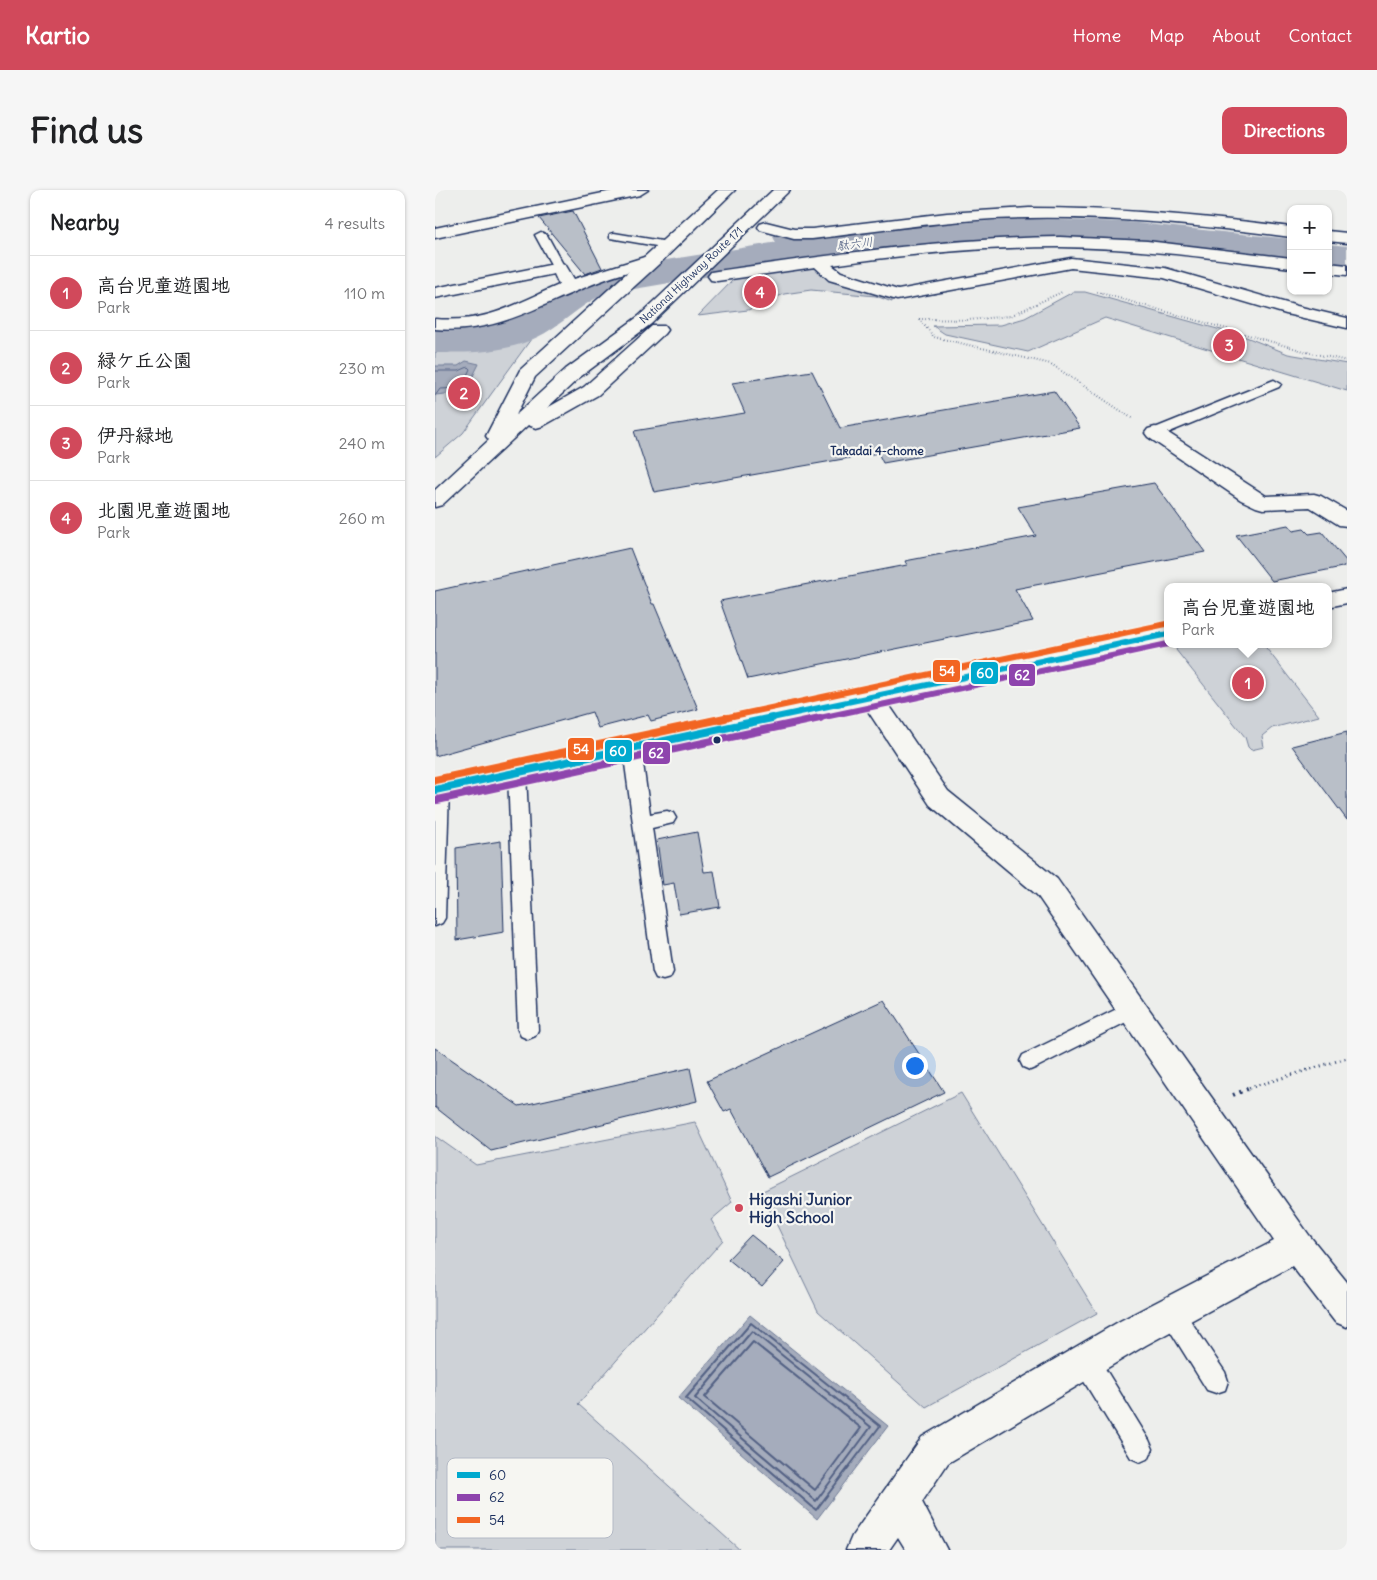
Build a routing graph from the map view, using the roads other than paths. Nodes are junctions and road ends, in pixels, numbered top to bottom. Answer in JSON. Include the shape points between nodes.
{"nodes":[{"id":1,"x":640,"y":190,"type":"edge"},
{"id":2,"x":727,"y":190,"type":"edge"},
{"id":3,"x":789,"y":193,"type":"edge"},
{"id":4,"x":763,"y":230,"type":"junction"},
{"id":5,"x":1287,"y":232,"type":"edge"},
{"id":6,"x":435,"y":233,"type":"edge"},
{"id":7,"x":541,"y":235,"type":"dead end"},
{"id":8,"x":614,"y":236,"type":"dead end"},
{"id":9,"x":1332,"y":236,"type":"edge"},
{"id":10,"x":1347,"y":238,"type":"edge"},
{"id":11,"x":668,"y":245,"type":"junction"},
{"id":12,"x":748,"y":245,"type":"dead end"},
{"id":13,"x":819,"y":262,"type":"junction"},
{"id":14,"x":1287,"y":262,"type":"edge"},
{"id":15,"x":650,"y":263,"type":"junction"},
{"id":16,"x":559,"y":268,"type":"junction"},
{"id":17,"x":1332,"y":268,"type":"edge"},
{"id":18,"x":1347,"y":270,"type":"edge"},
{"id":19,"x":569,"y":287,"type":"junction"},
{"id":20,"x":435,"y":293,"type":"edge"},
{"id":21,"x":612,"y":322,"type":"dead end"},
{"id":22,"x":1347,"y":322,"type":"edge"},
{"id":23,"x":435,"y":324,"type":"edge"},
{"id":24,"x":573,"y":373,"type":"junction"},
{"id":25,"x":1274,"y":384,"type":"dead end"},
{"id":26,"x":1155,"y":433,"type":"joint"},
{"id":27,"x":489,"y":449,"type":"junction"},
{"id":28,"x":435,"y":501,"type":"edge"},
{"id":29,"x":1347,"y":520,"type":"edge"},
{"id":30,"x":1347,"y":596,"type":"edge"},
{"id":31,"x":1332,"y":599,"type":"edge"},
{"id":32,"x":1164,"y":635,"type":"edge"},
{"id":33,"x":872,"y":698,"type":"junction"},
{"id":34,"x":632,"y":749,"type":"junction"},
{"id":35,"x":517,"y":773,"type":"junction"},
{"id":36,"x":437,"y":789,"type":"edge"},
{"id":37,"x":667,"y":818,"type":"dead end"},
{"id":38,"x":641,"y":823,"type":"junction"},
{"id":39,"x":435,"y":918,"type":"edge"},
{"id":40,"x":663,"y":972,"type":"dead end"},
{"id":41,"x":1133,"y":1009,"type":"junction"},
{"id":42,"x":527,"y":1030,"type":"dead end"},
{"id":43,"x":1030,"y":1061,"type":"dead end"},
{"id":44,"x":1297,"y":1246,"type":"junction"},
{"id":45,"x":1347,"y":1310,"type":"edge"},
{"id":46,"x":1172,"y":1313,"type":"junction"},
{"id":47,"x":1086,"y":1361,"type":"junction"},
{"id":48,"x":1216,"y":1381,"type":"dead end"},
{"id":49,"x":1140,"y":1449,"type":"dead end"},
{"id":50,"x":900,"y":1502,"type":"junction"},
{"id":51,"x":866,"y":1550,"type":"edge"},
{"id":52,"x":927,"y":1550,"type":"edge"}],
"edges":[{"from":1,"to":6,"type":"main road"},
{"from":2,"to":11,"type":"main road"},
{"from":3,"to":4,"type":"main road"},
{"from":3,"to":24,"type":"main road","name":"National Highway Route 171","via":[[645,320]]},
{"from":4,"to":5,"type":"main road","via":[[812,234],[946,218],[1043,213],[1170,218]]},
{"from":4,"to":12,"type":"main road"},
{"from":7,"to":16,"type":"lane"},
{"from":8,"to":11,"type":"lane"},
{"from":9,"to":10,"type":"main road"},
{"from":11,"to":15,"type":"main road"},
{"from":13,"to":14,"type":"main road","via":[[931,249],[1059,242],[1182,249]]},
{"from":13,"to":22,"type":"main road","via":[[835,276],[897,294],[1071,263],[1165,273],[1292,310]]},
{"from":13,"to":27,"type":"main road","via":[[726,267],[591,391]]},
{"from":15,"to":19,"type":"main road","via":[[616,269]]},
{"from":15,"to":27,"type":"main road","via":[[527,374]]},
{"from":16,"to":19,"type":"main road"},
{"from":16,"to":20,"type":"main road"},
{"from":17,"to":18,"type":"main road"},
{"from":19,"to":23,"type":"main road","via":[[503,318],[476,325]]},
{"from":21,"to":24,"type":"main road","name":"National Highway Route 171"},
{"from":24,"to":27,"type":"main road","name":"National Highway Route 171"},
{"from":25,"to":26,"type":"lane"},
{"from":26,"to":29,"type":"main road","via":[[1263,503],[1314,500]]},
{"from":27,"to":28,"type":"main road","name":"National Highway Route 171"},
{"from":30,"to":31,"type":"main road"},
{"from":32,"to":33,"type":"main road"},
{"from":33,"to":34,"type":"main road"},
{"from":33,"to":41,"type":"main road","via":[[939,798],[1047,887]]},
{"from":34,"to":35,"type":"main road"},
{"from":34,"to":38,"type":"lane"},
{"from":35,"to":36,"type":"main road"},
{"from":35,"to":42,"type":"lane"},
{"from":36,"to":39,"type":"lane"},
{"from":37,"to":38,"type":"lane"},
{"from":38,"to":40,"type":"lane"},
{"from":41,"to":43,"type":"lane"},
{"from":41,"to":44,"type":"main road"},
{"from":44,"to":45,"type":"main road"},
{"from":44,"to":46,"type":"main road"},
{"from":46,"to":47,"type":"main road"},
{"from":46,"to":48,"type":"lane"},
{"from":47,"to":49,"type":"lane"},
{"from":47,"to":50,"type":"main road","via":[[935,1450]]},
{"from":50,"to":51,"type":"main road"},
{"from":50,"to":52,"type":"main road"}]}
